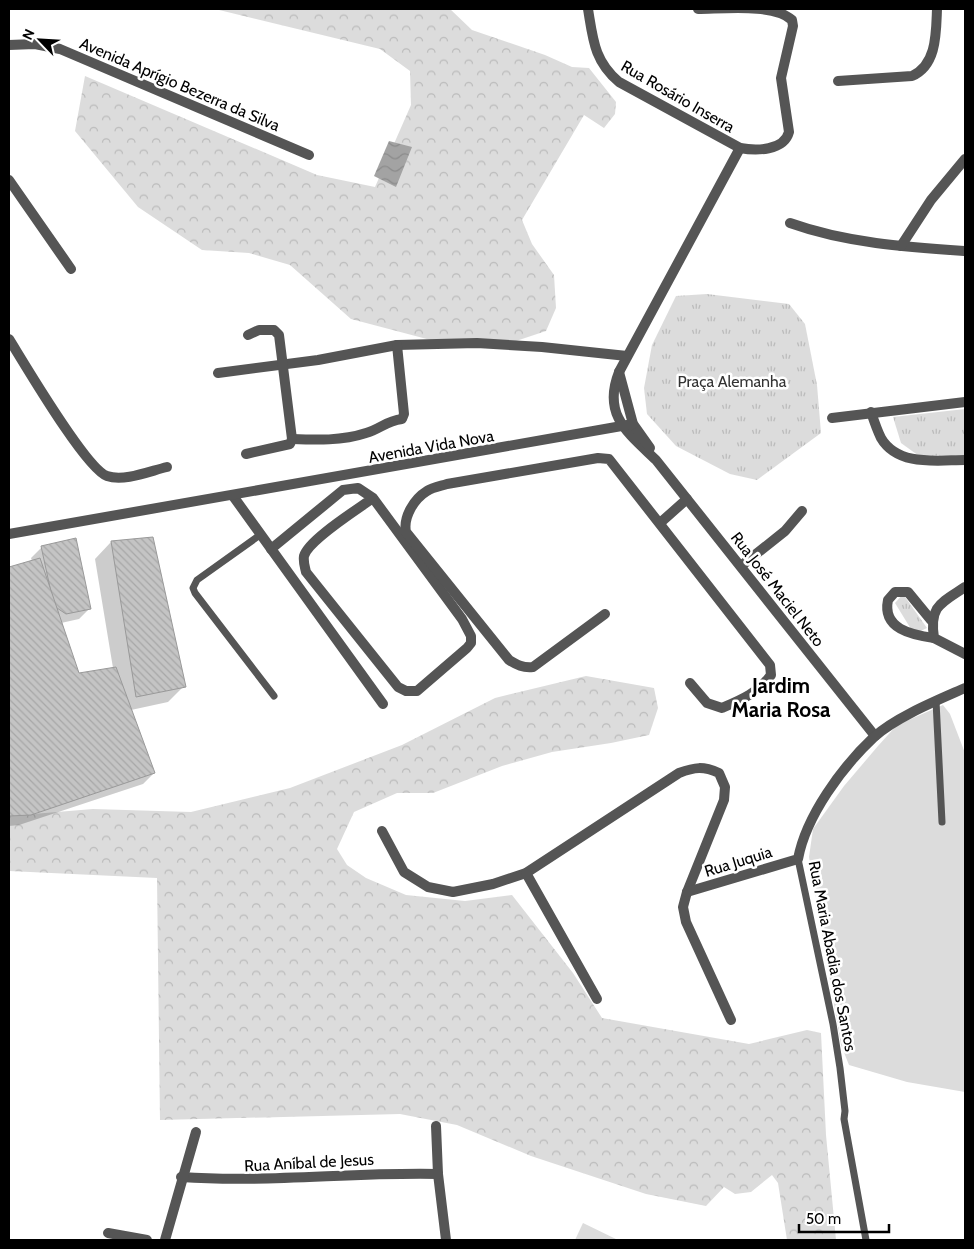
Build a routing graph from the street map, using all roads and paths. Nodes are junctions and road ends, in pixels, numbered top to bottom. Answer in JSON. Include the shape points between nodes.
{"nodes":[{"id":1,"x":588,"y":9,"type":"edge"},
{"id":2,"x":698,"y":9,"type":"edge"},
{"id":3,"x":937,"y":9,"type":"edge"},
{"id":4,"x":9,"y":45,"type":"edge"},
{"id":5,"x":838,"y":81,"type":"dead end"},
{"id":6,"x":740,"y":148,"type":"junction"},
{"id":7,"x":309,"y":154,"type":"dead end"},
{"id":8,"x":965,"y":159,"type":"edge"},
{"id":9,"x":9,"y":180,"type":"edge"},
{"id":10,"x":790,"y":223,"type":"dead end"},
{"id":11,"x":901,"y":246,"type":"junction"},
{"id":12,"x":965,"y":251,"type":"edge"},
{"id":13,"x":71,"y":269,"type":"dead end"},
{"id":14,"x":248,"y":335,"type":"dead end"},
{"id":15,"x":9,"y":339,"type":"edge"},
{"id":16,"x":397,"y":345,"type":"junction"},
{"id":17,"x":627,"y":356,"type":"junction"},
{"id":18,"x":282,"y":364,"type":"junction"},
{"id":19,"x":619,"y":372,"type":"junction"},
{"id":20,"x":218,"y":373,"type":"dead end"},
{"id":21,"x":965,"y":402,"type":"edge"},
{"id":22,"x":871,"y":412,"type":"junction"},
{"id":23,"x":832,"y":418,"type":"dead end"},
{"id":24,"x":633,"y":424,"type":"junction"},
{"id":25,"x":622,"y":427,"type":"junction"},
{"id":26,"x":292,"y":439,"type":"junction"},
{"id":27,"x":246,"y":454,"type":"dead end"},
{"id":28,"x":656,"y":460,"type":"junction"},
{"id":29,"x":965,"y":460,"type":"edge"},
{"id":30,"x":167,"y":468,"type":"dead end"},
{"id":31,"x":233,"y":496,"type":"junction"},
{"id":32,"x":373,"y":498,"type":"junction"},
{"id":33,"x":687,"y":499,"type":"junction"},
{"id":34,"x":802,"y":511,"type":"dead end"},
{"id":35,"x":660,"y":523,"type":"junction"},
{"id":36,"x":9,"y":534,"type":"edge"},
{"id":37,"x":260,"y":535,"type":"junction"},
{"id":38,"x":271,"y":548,"type":"junction"},
{"id":39,"x":741,"y":566,"type":"junction"},
{"id":40,"x":965,"y":587,"type":"edge"},
{"id":41,"x":606,"y":614,"type":"dead end"},
{"id":42,"x":931,"y":620,"type":"junction"},
{"id":43,"x":934,"y":638,"type":"junction"},
{"id":44,"x":965,"y":654,"type":"edge"},
{"id":45,"x":690,"y":684,"type":"dead end"},
{"id":46,"x":965,"y":688,"type":"edge"},
{"id":47,"x":274,"y":696,"type":"dead end"},
{"id":48,"x":936,"y":701,"type":"junction"},
{"id":49,"x":383,"y":704,"type":"dead end"},
{"id":50,"x":875,"y":736,"type":"junction"},
{"id":51,"x":942,"y":822,"type":"dead end"},
{"id":52,"x":382,"y":830,"type":"dead end"},
{"id":53,"x":798,"y":859,"type":"junction"},
{"id":54,"x":526,"y":873,"type":"junction"},
{"id":55,"x":687,"y":892,"type":"junction"},
{"id":56,"x":597,"y":999,"type":"dead end"},
{"id":57,"x":731,"y":1020,"type":"dead end"},
{"id":58,"x":436,"y":1126,"type":"dead end"},
{"id":59,"x":196,"y":1132,"type":"dead end"},
{"id":60,"x":438,"y":1174,"type":"junction"},
{"id":61,"x":181,"y":1177,"type":"junction"},
{"id":62,"x":108,"y":1233,"type":"dead end"},
{"id":63,"x":147,"y":1240,"type":"edge"},
{"id":64,"x":165,"y":1240,"type":"edge"},
{"id":65,"x":446,"y":1240,"type":"edge"},
{"id":66,"x":866,"y":1240,"type":"edge"}],
"edges":[{"from":1,"to":6,"type":"street","name":"Rua Rosário Inserra","via":[[594,46],[606,71],[639,95]]},
{"from":2,"to":6,"type":"street","via":[[776,11],[792,20],[781,78],[789,127],[786,140],[763,149]]},
{"from":3,"to":5,"type":"street","via":[[931,56],[918,74]]},
{"from":4,"to":7,"type":"street","name":"Avenida Aprígio Bezerra da Silva","via":[[34,44],[60,49]]},
{"from":6,"to":17,"type":"street","name":"Rua José Maciel Neto"},
{"from":8,"to":11,"type":"street","via":[[931,200]]},
{"from":9,"to":13,"type":"street"},
{"from":10,"to":11,"type":"street","via":[[845,238]]},
{"from":11,"to":12,"type":"street"},
{"from":14,"to":18,"type":"street","via":[[259,330],[274,330],[279,335]]},
{"from":15,"to":30,"type":"street","via":[[79,448],[100,472],[116,477]]},
{"from":16,"to":17,"type":"street","via":[[477,343]]},
{"from":16,"to":18,"type":"street"},
{"from":16,"to":26,"type":"street","via":[[402,419],[385,422],[365,434],[345,438]]},
{"from":17,"to":19,"type":"street","name":"Rua José Maciel Neto"},
{"from":18,"to":20,"type":"street"},
{"from":18,"to":26,"type":"street"},
{"from":19,"to":24,"type":"street","name":"Rua José Maciel Neto"},
{"from":19,"to":25,"type":"street","name":"Rua José Maciel Neto","via":[[613,399]]},
{"from":21,"to":22,"type":"street"},
{"from":22,"to":23,"type":"street"},
{"from":22,"to":29,"type":"street","via":[[881,438],[896,454],[908,458]]},
{"from":24,"to":25,"type":"street","name":"Avenida Vida Nova"},
{"from":24,"to":28,"type":"street","name":"Rua José Maciel Neto"},
{"from":25,"to":28,"type":"street","name":"Rua José Maciel Neto"},
{"from":25,"to":31,"type":"street","name":"Avenida Vida Nova"},
{"from":26,"to":27,"type":"street","via":[[290,444],[282,447]]},
{"from":28,"to":33,"type":"street","name":"Rua José Maciel Neto"},
{"from":31,"to":36,"type":"street","name":"Avenida Vida Nova"},
{"from":31,"to":37,"type":"street"},
{"from":32,"to":32,"type":"street","via":[[462,619],[471,636],[467,648],[417,691],[398,687],[306,572],[304,565],[304,555],[314,542]]},
{"from":32,"to":38,"type":"street","via":[[358,488],[343,490]]},
{"from":33,"to":35,"type":"street"},
{"from":33,"to":39,"type":"street","name":"Rua José Maciel Neto"},
{"from":34,"to":39,"type":"street","via":[[784,531]]},
{"from":35,"to":41,"type":"street","via":[[615,464],[604,458],[447,484],[428,490],[410,510],[404,523],[406,532],[509,660],[516,664],[524,668],[533,667]]},
{"from":35,"to":45,"type":"street","via":[[770,665],[771,675],[752,695],[722,708],[707,703]]},
{"from":37,"to":38,"type":"street"},
{"from":37,"to":47,"type":"lane","via":[[197,580],[193,588],[194,594]]},
{"from":38,"to":49,"type":"street"},
{"from":39,"to":50,"type":"street","name":"Rua José Maciel Neto"},
{"from":40,"to":42,"type":"street","via":[[938,605]]},
{"from":42,"to":43,"type":"street"},
{"from":42,"to":43,"type":"street","via":[[908,592],[895,592],[888,600],[888,617],[900,630]]},
{"from":43,"to":44,"type":"street"},
{"from":46,"to":48,"type":"street","name":"Rua Maria Abadia dos Santos"},
{"from":48,"to":50,"type":"street","name":"Rua Maria Abadia dos Santos"},
{"from":48,"to":51,"type":"lane"},
{"from":50,"to":53,"type":"street","name":"Rua Maria Abadia dos Santos","via":[[810,820]]},
{"from":52,"to":54,"type":"street","via":[[404,872],[428,887],[453,892]]},
{"from":53,"to":55,"type":"street","name":"Rua Juquia"},
{"from":53,"to":66,"type":"lane","name":"Rua Maria Abadia dos Santos","via":[[840,1068],[844,1119]]},
{"from":54,"to":55,"type":"street","via":[[679,773],[696,767],[708,768],[720,773],[725,787],[724,800]]},
{"from":54,"to":56,"type":"street"},
{"from":55,"to":57,"type":"street","via":[[683,907],[686,922]]},
{"from":58,"to":60,"type":"street"},
{"from":59,"to":61,"type":"street"},
{"from":60,"to":61,"type":"street","name":"Rua Aníbal de Jesus","via":[[239,1180]]},
{"from":60,"to":65,"type":"street"},
{"from":61,"to":64,"type":"street"},
{"from":62,"to":63,"type":"street"}]}
